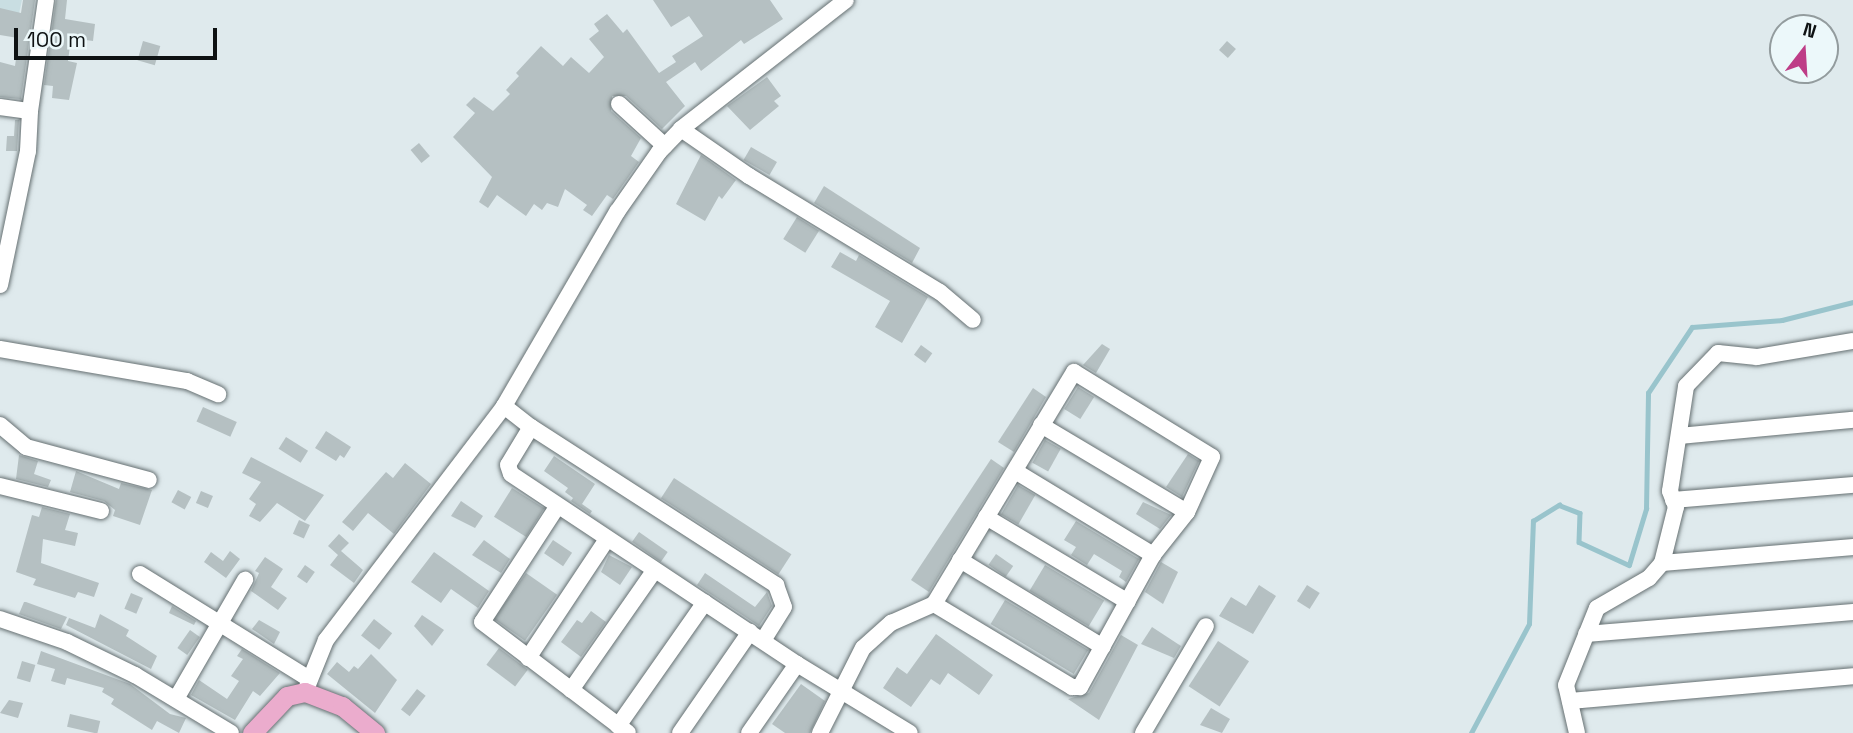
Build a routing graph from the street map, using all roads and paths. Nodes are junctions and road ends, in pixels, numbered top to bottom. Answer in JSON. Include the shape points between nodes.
{"nodes":[{"id":1,"x":46,"y":0,"type":"edge"},
{"id":2,"x":846,"y":0,"type":"edge"},
{"id":3,"x":619,"y":104,"type":"dead end"},
{"id":4,"x":0,"y":107,"type":"edge"},
{"id":5,"x":30,"y":111,"type":"junction"},
{"id":6,"x":681,"y":129,"type":"junction"},
{"id":7,"x":665,"y":146,"type":"junction"},
{"id":8,"x":0,"y":285,"type":"edge"},
{"id":9,"x":973,"y":320,"type":"dead end"},
{"id":10,"x":1853,"y":341,"type":"edge"},
{"id":11,"x":0,"y":349,"type":"edge"},
{"id":12,"x":218,"y":394,"type":"dead end"},
{"id":13,"x":504,"y":406,"type":"junction"},
{"id":14,"x":1853,"y":420,"type":"edge"},
{"id":15,"x":0,"y":425,"type":"edge"},
{"id":16,"x":1041,"y":425,"type":"junction"},
{"id":17,"x":531,"y":428,"type":"junction"},
{"id":18,"x":1679,"y":436,"type":"junction"},
{"id":19,"x":1015,"y":471,"type":"junction"},
{"id":20,"x":149,"y":480,"type":"dead end"},
{"id":21,"x":1853,"y":485,"type":"edge"},
{"id":22,"x":0,"y":486,"type":"edge"},
{"id":23,"x":1673,"y":500,"type":"junction"},
{"id":24,"x":557,"y":507,"type":"junction"},
{"id":25,"x":101,"y":510,"type":"dead end"},
{"id":26,"x":1187,"y":512,"type":"junction"},
{"id":27,"x":986,"y":517,"type":"junction"},
{"id":28,"x":607,"y":539,"type":"junction"},
{"id":29,"x":1853,"y":547,"type":"edge"},
{"id":30,"x":1153,"y":555,"type":"junction"},
{"id":31,"x":960,"y":560,"type":"junction"},
{"id":32,"x":1662,"y":563,"type":"junction"},
{"id":33,"x":654,"y":571,"type":"junction"},
{"id":34,"x":140,"y":574,"type":"dead end"},
{"id":35,"x":244,"y":580,"type":"dead end"},
{"id":36,"x":705,"y":602,"type":"junction"},
{"id":37,"x":1128,"y":602,"type":"junction"},
{"id":38,"x":934,"y":604,"type":"junction"},
{"id":39,"x":1853,"y":612,"type":"edge"},
{"id":40,"x":0,"y":620,"type":"edge"},
{"id":41,"x":219,"y":624,"type":"junction"},
{"id":42,"x":1206,"y":626,"type":"dead end"},
{"id":43,"x":1586,"y":634,"type":"junction"},
{"id":44,"x":757,"y":636,"type":"junction"},
{"id":45,"x":1103,"y":647,"type":"junction"},
{"id":46,"x":528,"y":659,"type":"junction"},
{"id":47,"x":797,"y":664,"type":"junction"},
{"id":48,"x":1853,"y":676,"type":"edge"},
{"id":49,"x":306,"y":685,"type":"junction"},
{"id":50,"x":571,"y":690,"type":"junction"},
{"id":51,"x":842,"y":692,"type":"junction"},
{"id":52,"x":176,"y":699,"type":"junction"},
{"id":53,"x":1570,"y":701,"type":"junction"},
{"id":54,"x":623,"y":729,"type":"edge"},
{"id":55,"x":231,"y":733,"type":"edge"},
{"id":56,"x":252,"y":733,"type":"edge"},
{"id":57,"x":375,"y":733,"type":"edge"},
{"id":58,"x":680,"y":733,"type":"edge"},
{"id":59,"x":749,"y":733,"type":"edge"},
{"id":60,"x":820,"y":733,"type":"edge"},
{"id":61,"x":910,"y":733,"type":"edge"},
{"id":62,"x":1143,"y":733,"type":"edge"},
{"id":63,"x":1577,"y":733,"type":"edge"}],
"edges":[{"from":1,"to":5,"type":"street"},
{"from":2,"to":6,"type":"street"},
{"from":3,"to":7,"type":"street"},
{"from":4,"to":5,"type":"street"},
{"from":5,"to":8,"type":"street","via":[[26,161]]},
{"from":6,"to":7,"type":"street"},
{"from":6,"to":9,"type":"street","via":[[749,176],[940,292]]},
{"from":7,"to":13,"type":"street","via":[[617,212]]},
{"from":10,"to":18,"type":"street","via":[[1757,357],[1718,353],[1686,386]]},
{"from":11,"to":12,"type":"street","via":[[187,381]]},
{"from":13,"to":17,"type":"street"},
{"from":13,"to":49,"type":"street","via":[[326,640]]},
{"from":14,"to":18,"type":"street"},
{"from":15,"to":20,"type":"street","via":[[26,447]]},
{"from":16,"to":19,"type":"street"},
{"from":16,"to":26,"type":"street"},
{"from":16,"to":26,"type":"street","via":[[1074,372],[1082,373],[1212,457]]},
{"from":17,"to":24,"type":"street","via":[[508,469]]},
{"from":17,"to":44,"type":"street","via":[[776,585],[784,607]]},
{"from":18,"to":23,"type":"street","via":[[1670,491]]},
{"from":19,"to":27,"type":"street"},
{"from":19,"to":30,"type":"street"},
{"from":21,"to":23,"type":"street"},
{"from":22,"to":25,"type":"street"},
{"from":23,"to":32,"type":"street","via":[[1676,507]]},
{"from":24,"to":28,"type":"street"},
{"from":24,"to":46,"type":"street","via":[[483,614],[485,626]]},
{"from":26,"to":30,"type":"street"},
{"from":27,"to":31,"type":"street"},
{"from":27,"to":37,"type":"street"},
{"from":28,"to":33,"type":"street"},
{"from":28,"to":46,"type":"street"},
{"from":29,"to":32,"type":"street"},
{"from":30,"to":37,"type":"street"},
{"from":31,"to":38,"type":"street"},
{"from":31,"to":45,"type":"street"},
{"from":32,"to":43,"type":"street","via":[[1649,578],[1597,608]]},
{"from":33,"to":36,"type":"street"},
{"from":33,"to":50,"type":"street"},
{"from":34,"to":41,"type":"street"},
{"from":35,"to":41,"type":"street"},
{"from":36,"to":44,"type":"street"},
{"from":36,"to":54,"type":"street"},
{"from":37,"to":45,"type":"street"},
{"from":38,"to":45,"type":"street","via":[[1072,687],[1082,685]]},
{"from":38,"to":51,"type":"street","via":[[877,634],[863,648]]},
{"from":39,"to":43,"type":"street"},
{"from":40,"to":52,"type":"street","via":[[67,642]]},
{"from":41,"to":49,"type":"street"},
{"from":41,"to":52,"type":"street"},
{"from":42,"to":62,"type":"street"},
{"from":43,"to":53,"type":"street","via":[[1568,674]]},
{"from":44,"to":47,"type":"street"},
{"from":44,"to":58,"type":"street"},
{"from":46,"to":50,"type":"street"},
{"from":47,"to":51,"type":"street"},
{"from":47,"to":59,"type":"street"},
{"from":48,"to":53,"type":"street"},
{"from":49,"to":56,"type":"main road","via":[[287,696]]},
{"from":49,"to":57,"type":"main road"},
{"from":50,"to":54,"type":"street"},
{"from":51,"to":60,"type":"street"},
{"from":51,"to":61,"type":"street"},
{"from":52,"to":55,"type":"street"},
{"from":53,"to":63,"type":"street"}]}
